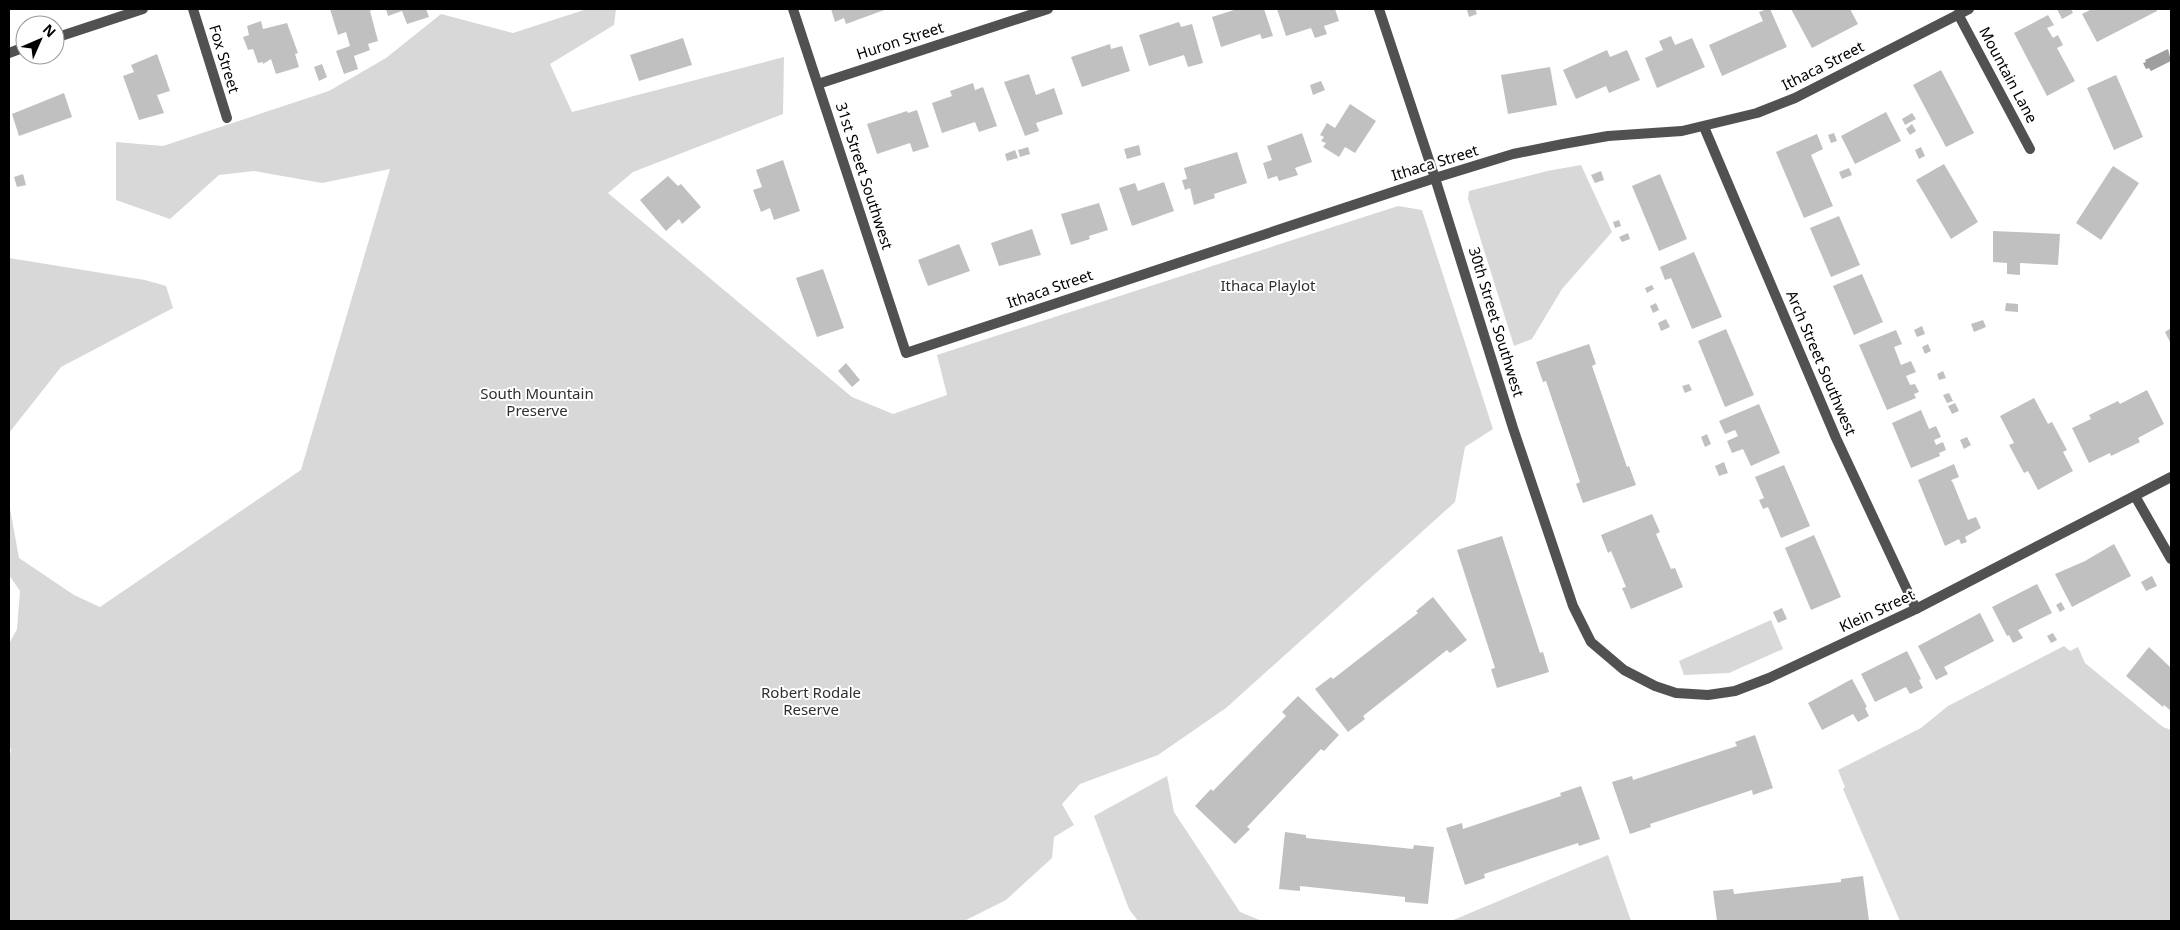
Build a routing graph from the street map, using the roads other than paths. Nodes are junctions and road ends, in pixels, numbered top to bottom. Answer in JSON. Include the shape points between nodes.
{"nodes":[{"id":1,"x":143,"y":9,"type":"edge"},
{"id":2,"x":193,"y":9,"type":"edge"},
{"id":3,"x":794,"y":9,"type":"edge"},
{"id":4,"x":1048,"y":9,"type":"edge"},
{"id":5,"x":1379,"y":9,"type":"edge"},
{"id":6,"x":1969,"y":9,"type":"edge"},
{"id":7,"x":1958,"y":14,"type":"junction"},
{"id":8,"x":65,"y":35,"type":"edge"},
{"id":9,"x":818,"y":84,"type":"junction"},
{"id":10,"x":227,"y":118,"type":"dead end"},
{"id":11,"x":1704,"y":127,"type":"junction"},
{"id":12,"x":2030,"y":150,"type":"dead end"},
{"id":13,"x":1435,"y":178,"type":"junction"},
{"id":14,"x":906,"y":353,"type":"joint"},
{"id":15,"x":2171,"y":477,"type":"edge"},
{"id":16,"x":2135,"y":496,"type":"junction"},
{"id":17,"x":2171,"y":559,"type":"edge"},
{"id":18,"x":1916,"y":609,"type":"junction"},
{"id":19,"x":1590,"y":642,"type":"joint"}],
"edges":[{"from":1,"to":8,"type":"street"},
{"from":2,"to":10,"type":"street","name":"Fox Street"},
{"from":3,"to":9,"type":"street","name":"31st Street Southwest"},
{"from":4,"to":9,"type":"street","name":"Huron Street"},
{"from":5,"to":13,"type":"street","name":"30th Street Southwest"},
{"from":6,"to":7,"type":"street","name":"Ithaca Street"},
{"from":7,"to":11,"type":"street","name":"Ithaca Street","via":[[1795,98],[1757,113]]},
{"from":7,"to":12,"type":"street","name":"Mountain Lane"},
{"from":9,"to":14,"type":"street","name":"31st Street Southwest"},
{"from":11,"to":13,"type":"street","name":"Ithaca Street","via":[[1608,136],[1564,144],[1513,154]]},
{"from":11,"to":18,"type":"street","name":"Arch Street Southwest","via":[[1836,438]]},
{"from":13,"to":14,"type":"street","name":"Ithaca Street"},
{"from":13,"to":19,"type":"street","name":"30th Street Southwest","via":[[1573,606]]},
{"from":15,"to":16,"type":"street","name":"Klein Street"},
{"from":16,"to":17,"type":"street"},
{"from":16,"to":18,"type":"street","name":"Klein Street"},
{"from":18,"to":19,"type":"street","name":"Klein Street","via":[[1769,678],[1735,691],[1708,695],[1676,693],[1656,686],[1624,670]]}]}
